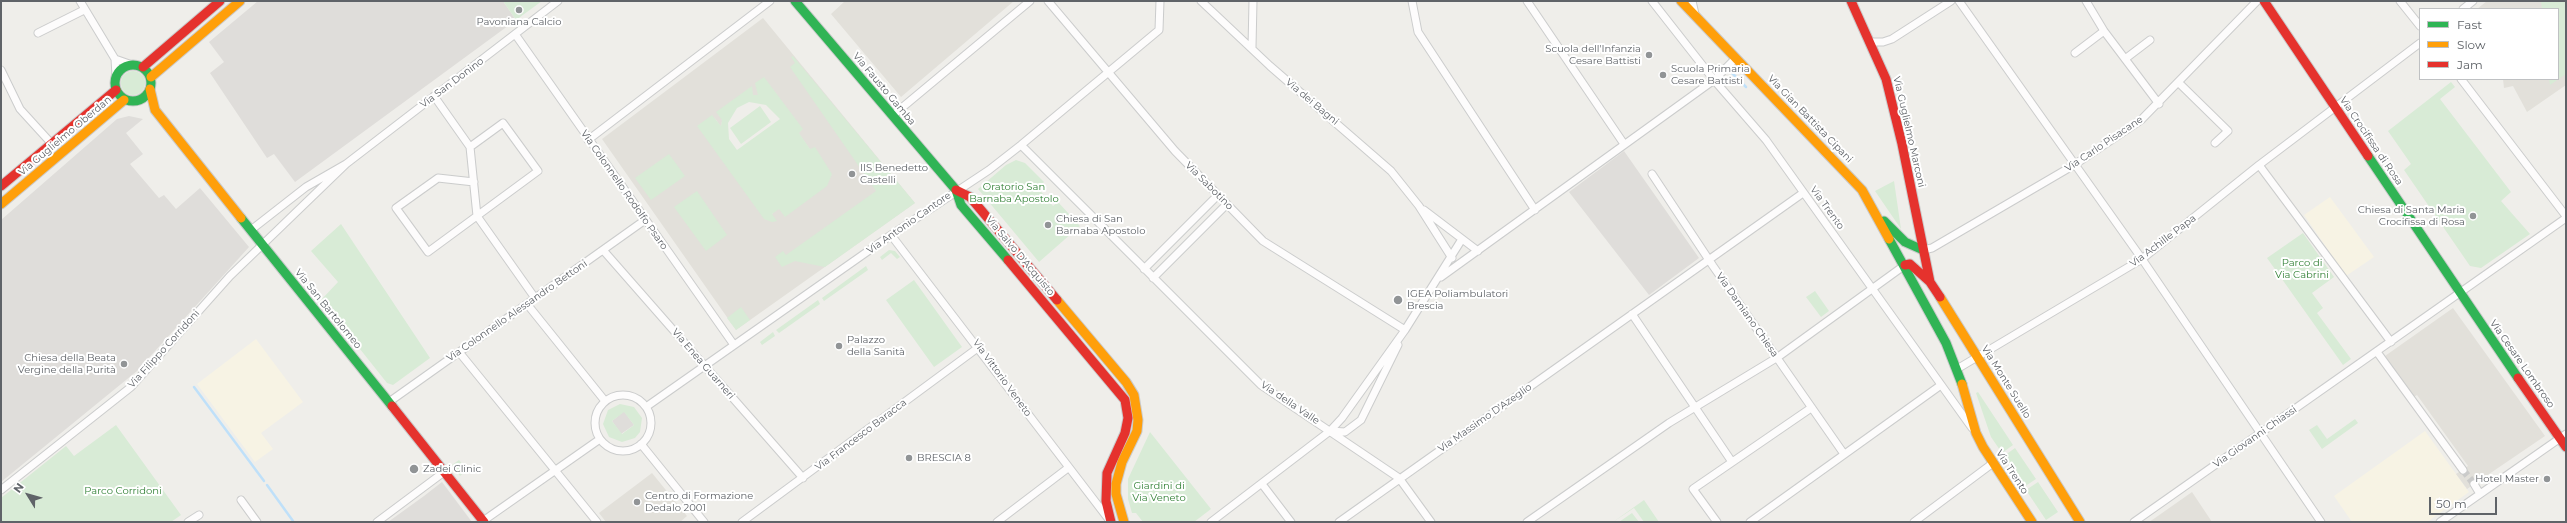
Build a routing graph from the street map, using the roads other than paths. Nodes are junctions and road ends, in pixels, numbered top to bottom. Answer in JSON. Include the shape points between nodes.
{"nodes":[{"id":1,"x":80,"y":1,"type":"edge"},
{"id":2,"x":220,"y":1,"type":"edge"},
{"id":3,"x":240,"y":1,"type":"edge"},
{"id":4,"x":558,"y":1,"type":"edge"},
{"id":5,"x":770,"y":1,"type":"edge"},
{"id":6,"x":795,"y":1,"type":"edge"},
{"id":7,"x":1030,"y":1,"type":"edge"},
{"id":8,"x":1048,"y":1,"type":"edge"},
{"id":9,"x":1160,"y":1,"type":"edge"},
{"id":10,"x":1201,"y":1,"type":"edge"},
{"id":11,"x":1253,"y":1,"type":"edge"},
{"id":12,"x":1412,"y":1,"type":"edge"},
{"id":13,"x":1527,"y":1,"type":"edge"},
{"id":14,"x":1652,"y":1,"type":"edge"},
{"id":15,"x":1681,"y":1,"type":"edge"},
{"id":16,"x":1692,"y":1,"type":"edge"},
{"id":17,"x":1851,"y":1,"type":"edge"},
{"id":18,"x":1951,"y":1,"type":"edge"},
{"id":19,"x":1959,"y":1,"type":"edge"},
{"id":20,"x":2086,"y":1,"type":"edge"},
{"id":21,"x":2257,"y":1,"type":"edge"},
{"id":22,"x":2264,"y":1,"type":"edge"},
{"id":23,"x":2400,"y":1,"type":"edge"},
{"id":24,"x":2473,"y":1,"type":"edge"},
{"id":25,"x":2464,"y":8,"type":"edge"},
{"id":26,"x":84,"y":10,"type":"junction"},
{"id":27,"x":1695,"y":14,"type":"junction"},
{"id":28,"x":2419,"y":25,"type":"edge"},
{"id":29,"x":2104,"y":31,"type":"junction"},
{"id":30,"x":38,"y":33,"type":"dead end"},
{"id":31,"x":515,"y":34,"type":"junction"},
{"id":32,"x":2150,"y":40,"type":"dead end"},
{"id":33,"x":1870,"y":42,"type":"junction"},
{"id":34,"x":2419,"y":44,"type":"edge"},
{"id":35,"x":1252,"y":47,"type":"junction"},
{"id":36,"x":2075,"y":53,"type":"dead end"},
{"id":37,"x":1736,"y":58,"type":"junction"},
{"id":38,"x":115,"y":59,"type":"junction"},
{"id":39,"x":2125,"y":59,"type":"junction"},
{"id":40,"x":132,"y":64,"type":"junction"},
{"id":41,"x":143,"y":67,"type":"junction"},
{"id":42,"x":1,"y":70,"type":"edge"},
{"id":43,"x":1109,"y":72,"type":"junction"},
{"id":44,"x":116,"y":76,"type":"junction"},
{"id":45,"x":151,"y":77,"type":"junction"},
{"id":46,"x":1714,"y":80,"type":"junction"},
{"id":47,"x":2462,"y":80,"type":"edge"},
{"id":48,"x":2179,"y":83,"type":"junction"},
{"id":49,"x":116,"y":90,"type":"junction"},
{"id":50,"x":150,"y":90,"type":"junction"},
{"id":51,"x":434,"y":96,"type":"junction"},
{"id":52,"x":124,"y":100,"type":"junction"},
{"id":53,"x":136,"y":102,"type":"junction"},
{"id":54,"x":2158,"y":104,"type":"junction"},
{"id":55,"x":2335,"y":107,"type":"junction"},
{"id":56,"x":155,"y":110,"type":"junction"},
{"id":57,"x":892,"y":116,"type":"junction"},
{"id":58,"x":588,"y":140,"type":"junction"},
{"id":59,"x":51,"y":143,"type":"junction"},
{"id":60,"x":2215,"y":143,"type":"dead end"},
{"id":61,"x":1624,"y":144,"type":"junction"},
{"id":62,"x":1021,"y":145,"type":"junction"},
{"id":63,"x":470,"y":147,"type":"junction"},
{"id":64,"x":346,"y":164,"type":"junction"},
{"id":65,"x":2074,"y":165,"type":"junction"},
{"id":66,"x":2259,"y":165,"type":"junction"},
{"id":67,"x":1652,"y":174,"type":"dead end"},
{"id":68,"x":474,"y":182,"type":"junction"},
{"id":69,"x":1,"y":186,"type":"edge"},
{"id":70,"x":956,"y":190,"type":"junction"},
{"id":71,"x":1802,"y":193,"type":"junction"},
{"id":72,"x":1218,"y":195,"type":"junction"},
{"id":73,"x":1,"y":204,"type":"edge"},
{"id":74,"x":1227,"y":204,"type":"junction"},
{"id":75,"x":1419,"y":206,"type":"junction"},
{"id":76,"x":1535,"y":210,"type":"junction"},
{"id":77,"x":1875,"y":212,"type":"junction"},
{"id":78,"x":477,"y":216,"type":"junction"},
{"id":79,"x":2566,"y":217,"type":"edge"},
{"id":80,"x":645,"y":220,"type":"junction"},
{"id":81,"x":251,"y":230,"type":"junction"},
{"id":82,"x":892,"y":235,"type":"junction"},
{"id":83,"x":1462,"y":240,"type":"junction"},
{"id":84,"x":262,"y":244,"type":"junction"},
{"id":85,"x":603,"y":250,"type":"junction"},
{"id":86,"x":1923,"y":250,"type":"junction"},
{"id":87,"x":1478,"y":251,"type":"junction"},
{"id":88,"x":1451,"y":256,"type":"junction"},
{"id":89,"x":2142,"y":259,"type":"junction"},
{"id":90,"x":1709,"y":260,"type":"junction"},
{"id":91,"x":1456,"y":264,"type":"junction"},
{"id":92,"x":1905,"y":265,"type":"junction"},
{"id":93,"x":1144,"y":269,"type":"junction"},
{"id":94,"x":1153,"y":278,"type":"junction"},
{"id":95,"x":1439,"y":279,"type":"junction"},
{"id":96,"x":1930,"y":282,"type":"junction"},
{"id":97,"x":1872,"y":288,"type":"junction"},
{"id":98,"x":2460,"y":294,"type":"junction"},
{"id":99,"x":535,"y":298,"type":"junction"},
{"id":100,"x":527,"y":304,"type":"junction"},
{"id":101,"x":1632,"y":314,"type":"junction"},
{"id":102,"x":1405,"y":330,"type":"junction"},
{"id":103,"x":2391,"y":342,"type":"junction"},
{"id":104,"x":734,"y":345,"type":"junction"},
{"id":105,"x":979,"y":347,"type":"junction"},
{"id":106,"x":459,"y":352,"type":"junction"},
{"id":107,"x":2377,"y":352,"type":"junction"},
{"id":108,"x":1778,"y":357,"type":"junction"},
{"id":109,"x":1977,"y":357,"type":"junction"},
{"id":110,"x":705,"y":366,"type":"junction"},
{"id":111,"x":1957,"y":369,"type":"junction"},
{"id":112,"x":1941,"y":385,"type":"junction"},
{"id":113,"x":605,"y":401,"type":"junction"},
{"id":114,"x":389,"y":402,"type":"junction"},
{"id":115,"x":646,"y":407,"type":"junction"},
{"id":116,"x":1695,"y":408,"type":"junction"},
{"id":117,"x":1811,"y":408,"type":"junction"},
{"id":118,"x":1330,"y":431,"type":"junction"},
{"id":119,"x":1976,"y":433,"type":"junction"},
{"id":120,"x":2260,"y":434,"type":"junction"},
{"id":121,"x":2563,"y":436,"type":"edge"},
{"id":122,"x":600,"y":439,"type":"junction"},
{"id":123,"x":641,"y":444,"type":"junction"},
{"id":124,"x":2566,"y":447,"type":"edge"},
{"id":125,"x":1844,"y":454,"type":"junction"},
{"id":126,"x":1732,"y":462,"type":"junction"},
{"id":127,"x":1993,"y":463,"type":"junction"},
{"id":128,"x":1068,"y":468,"type":"junction"},
{"id":129,"x":557,"y":470,"type":"junction"},
{"id":130,"x":2463,"y":470,"type":"tunnel mouth"},
{"id":131,"x":444,"y":472,"type":"junction"},
{"id":132,"x":803,"y":478,"type":"junction"},
{"id":133,"x":1399,"y":478,"type":"junction"},
{"id":134,"x":1262,"y":484,"type":"junction"},
{"id":135,"x":2474,"y":484,"type":"tunnel mouth"},
{"id":136,"x":1,"y":490,"type":"edge"},
{"id":137,"x":2480,"y":494,"type":"junction"},
{"id":138,"x":241,"y":500,"type":"dead end"},
{"id":139,"x":199,"y":515,"type":"dead end"},
{"id":140,"x":483,"y":521,"type":"edge"},
{"id":141,"x":188,"y":522,"type":"edge"},
{"id":142,"x":257,"y":522,"type":"edge"},
{"id":143,"x":377,"y":522,"type":"edge"},
{"id":144,"x":597,"y":522,"type":"edge"},
{"id":145,"x":704,"y":522,"type":"edge"},
{"id":146,"x":742,"y":522,"type":"edge"},
{"id":147,"x":997,"y":522,"type":"edge"},
{"id":148,"x":1111,"y":522,"type":"edge"},
{"id":149,"x":1124,"y":522,"type":"edge"},
{"id":150,"x":1211,"y":522,"type":"edge"},
{"id":151,"x":1291,"y":522,"type":"edge"},
{"id":152,"x":1339,"y":522,"type":"edge"},
{"id":153,"x":1431,"y":522,"type":"edge"},
{"id":154,"x":1527,"y":522,"type":"edge"},
{"id":155,"x":1718,"y":522,"type":"edge"},
{"id":156,"x":1750,"y":522,"type":"edge"},
{"id":157,"x":1914,"y":522,"type":"edge"},
{"id":158,"x":2032,"y":522,"type":"edge"},
{"id":159,"x":2080,"y":522,"type":"edge"},
{"id":160,"x":2134,"y":522,"type":"edge"},
{"id":161,"x":2321,"y":522,"type":"edge"},
{"id":162,"x":2440,"y":522,"type":"edge"}],
"edges":[{"from":1,"to":26,"type":"street"},
{"from":2,"to":41,"type":"street"},
{"from":3,"to":45,"type":"street"},
{"from":4,"to":31,"type":"street","name":"Via San Donino"},
{"from":5,"to":58,"type":"street"},
{"from":6,"to":57,"type":"street","name":"Via Fausto Gamba"},
{"from":7,"to":57,"type":"street"},
{"from":8,"to":43,"type":"street","name":"Via Sabotino"},
{"from":9,"to":43,"type":"street","name":"Via Antonio Cantore","via":[[1159,30]]},
{"from":10,"to":35,"type":"street","name":"Via dei Bagni"},
{"from":11,"to":35,"type":"street"},
{"from":12,"to":76,"type":"street","via":[[1418,32]]},
{"from":13,"to":61,"type":"street"},
{"from":14,"to":46,"type":"street","name":"Via Trento"},
{"from":15,"to":27,"type":"street","name":"Via Gian Battista Cipani"},
{"from":16,"to":27,"type":"street"},
{"from":17,"to":33,"type":"street","name":"Via Guglielmo Marconi"},
{"from":18,"to":33,"type":"street","via":[[1892,39]]},
{"from":19,"to":65,"type":"street"},
{"from":20,"to":29,"type":"street"},
{"from":21,"to":48,"type":"street","name":"Via Carlo Pisacane"},
{"from":22,"to":55,"type":"street","name":"Via Crocifissa di Rosa"},
{"from":23,"to":28,"type":"street"},
{"from":24,"to":25,"type":"street"},
{"from":26,"to":30,"type":"street"},
{"from":26,"to":38,"type":"street"},
{"from":27,"to":37,"type":"street","name":"Via Gian Battista Cipani"},
{"from":29,"to":36,"type":"street"},
{"from":29,"to":39,"type":"street"},
{"from":31,"to":51,"type":"street","name":"Via San Donino"},
{"from":31,"to":58,"type":"street","name":"Via Colonnello Rodolfo Psaro"},
{"from":32,"to":39,"type":"street"},
{"from":33,"to":86,"type":"street","name":"Via Guglielmo Marconi","via":[[1886,79]]},
{"from":34,"to":55,"type":"street","name":"Via Achille Papa"},
{"from":35,"to":75,"type":"street","name":"Via dei Bagni","via":[[1270,66],[1374,155]]},
{"from":37,"to":46,"type":"street"},
{"from":37,"to":77,"type":"street","name":"Via Gian Battista Cipani","via":[[1855,182]]},
{"from":38,"to":40,"type":"street"},
{"from":38,"to":44,"type":"street"},
{"from":39,"to":54,"type":"street"},
{"from":40,"to":41,"type":"street"},
{"from":40,"to":44,"type":"street","via":[[122,68]]},
{"from":41,"to":45,"type":"street"},
{"from":42,"to":59,"type":"street","name":"Via Guglielmo Oberdan","via":[[20,109]]},
{"from":43,"to":62,"type":"street","name":"Via Antonio Cantore"},
{"from":43,"to":72,"type":"street","name":"Via Sabotino","via":[[1175,151]]},
{"from":44,"to":49,"type":"street","name":"Via Guglielmo Oberdan"},
{"from":45,"to":50,"type":"street"},
{"from":46,"to":61,"type":"street"},
{"from":46,"to":71,"type":"street","name":"Via Trento","via":[[1754,124]]},
{"from":47,"to":79,"type":"street"},
{"from":48,"to":54,"type":"street","name":"Via Carlo Pisacane"},
{"from":48,"to":60,"type":"street","via":[[2228,131]]},
{"from":49,"to":52,"type":"street","name":"Via Guglielmo Oberdan"},
{"from":49,"to":59,"type":"street","name":"Via Guglielmo Oberdan"},
{"from":50,"to":53,"type":"street","via":[[145,97]]},
{"from":50,"to":56,"type":"street","name":"Via San Bartolomeo"},
{"from":51,"to":63,"type":"street"},
{"from":51,"to":64,"type":"street","name":"Via San Donino"},
{"from":52,"to":53,"type":"street","name":"Via Guglielmo Oberdan"},
{"from":52,"to":73,"type":"street","name":"Via Guglielmo Oberdan"},
{"from":53,"to":56,"type":"street","name":"Via San Bartolomeo"},
{"from":54,"to":65,"type":"street","name":"Via Carlo Pisacane","via":[[2141,120]]},
{"from":55,"to":66,"type":"street","name":"Via Achille Papa"},
{"from":55,"to":98,"type":"street","name":"Via Crocifissa di Rosa"},
{"from":56,"to":81,"type":"street","name":"Via San Bartolomeo"},
{"from":57,"to":70,"type":"street","name":"Via Fausto Gamba"},
{"from":58,"to":80,"type":"street","name":"Via Colonnello Rodolfo Psaro"},
{"from":59,"to":69,"type":"street","name":"Via Guglielmo Oberdan"},
{"from":61,"to":76,"type":"street"},
{"from":62,"to":70,"type":"street","name":"Via Antonio Cantore","via":[[989,170]]},
{"from":62,"to":93,"type":"street","name":"Via della Valle"},
{"from":63,"to":68,"type":"street"},
{"from":63,"to":78,"type":"street","via":[[503,124],[538,171]]},
{"from":64,"to":81,"type":"street","name":"Via San Donino","via":[[306,187]]},
{"from":64,"to":84,"type":"street","name":"Via San Donino"},
{"from":65,"to":86,"type":"street","name":"Via Carlo Pisacane","via":[[1932,248]]},
{"from":65,"to":89,"type":"street"},
{"from":66,"to":89,"type":"street","name":"Via Achille Papa"},
{"from":66,"to":103,"type":"street"},
{"from":67,"to":90,"type":"street","name":"Via Damiano Chiesa"},
{"from":68,"to":78,"type":"street"},
{"from":68,"to":78,"type":"street","via":[[438,178],[396,208],[428,252]]},
{"from":70,"to":82,"type":"street","name":"Via Antonio Cantore"},
{"from":70,"to":148,"type":"street","name":"Via Salvo D'Acquisto","via":[[961,204],[1118,388],[1125,400],[1127,426],[1110,464],[1105,486]]},
{"from":70,"to":149,"type":"street","name":"Via Salvo D'Acquisto","via":[[970,197],[1126,382],[1134,395],[1137,431],[1122,462],[1116,484],[1116,494]]},
{"from":71,"to":90,"type":"street","name":"Via Massimo D'Azeglio"},
{"from":71,"to":97,"type":"street","name":"Via Trento"},
{"from":72,"to":74,"type":"street","name":"Via Sabotino"},
{"from":72,"to":93,"type":"street"},
{"from":74,"to":94,"type":"street"},
{"from":74,"to":102,"type":"street","name":"Via Sabotino","via":[[1263,241]]},
{"from":75,"to":83,"type":"street","name":"Via dei Bagni"},
{"from":75,"to":88,"type":"street","name":"Via dei Bagni"},
{"from":76,"to":87,"type":"street"},
{"from":77,"to":86,"type":"street","via":[[1904,242]]},
{"from":77,"to":92,"type":"street","name":"Via Gian Battista Cipani"},
{"from":78,"to":99,"type":"street"},
{"from":79,"to":98,"type":"street","name":"Via Giovanni Chiassi"},
{"from":80,"to":85,"type":"street","name":"Via Colonnello Alessandro Bettoni"},
{"from":80,"to":104,"type":"street","name":"Via Colonnello Rodolfo Psaro"},
{"from":81,"to":84,"type":"street","name":"Via San Bartolomeo"},
{"from":82,"to":104,"type":"street","name":"Via Antonio Cantore"},
{"from":82,"to":105,"type":"street","name":"Via Vittorio Veneto"},
{"from":83,"to":87,"type":"street","name":"Via dei Bagni"},
{"from":83,"to":88,"type":"street"},
{"from":84,"to":114,"type":"street","name":"Via San Bartolomeo"},
{"from":84,"to":136,"type":"street","name":"Via Filippo Corridoni","via":[[131,387]]},
{"from":85,"to":99,"type":"street","name":"Via Colonnello Alessandro Bettoni"},
{"from":85,"to":110,"type":"street","name":"Via Enea Guarneri"},
{"from":86,"to":96,"type":"street","name":"Via Monte Suello"},
{"from":87,"to":91,"type":"street"},
{"from":88,"to":91,"type":"street","name":"Via dei Bagni"},
{"from":88,"to":95,"type":"street"},
{"from":89,"to":109,"type":"street","name":"Via Achille Papa"},
{"from":89,"to":120,"type":"street"},
{"from":90,"to":101,"type":"street","name":"Via Massimo D'Azeglio"},
{"from":90,"to":108,"type":"street","name":"Via Damiano Chiesa"},
{"from":91,"to":95,"type":"street"},
{"from":92,"to":96,"type":"street","via":[[1910,264]]},
{"from":92,"to":97,"type":"street"},
{"from":92,"to":111,"type":"street"},
{"from":93,"to":94,"type":"street","name":"Via della Valle"},
{"from":94,"to":118,"type":"street","name":"Via della Valle","via":[[1261,385]]},
{"from":95,"to":102,"type":"street"},
{"from":96,"to":109,"type":"street","name":"Via Monte Suello"},
{"from":97,"to":108,"type":"street"},
{"from":97,"to":112,"type":"street","name":"Via Trento"},
{"from":98,"to":103,"type":"street","name":"Via Giovanni Chiassi"},
{"from":98,"to":121,"type":"street","name":"Via Cesare Lombroso"},
{"from":99,"to":100,"type":"street","name":"Via Colonnello Alessandro Bettoni"},
{"from":100,"to":106,"type":"street","name":"Via Colonnello Alessandro Bettoni"},
{"from":100,"to":113,"type":"street"},
{"from":101,"to":116,"type":"street"},
{"from":101,"to":133,"type":"street","name":"Via Massimo D'Azeglio"},
{"from":102,"to":118,"type":"street"},
{"from":102,"to":118,"type":"street","via":[[1375,396],[1360,420],[1345,432]]},
{"from":103,"to":107,"type":"street","name":"Via Giovanni Chiassi"},
{"from":104,"to":110,"type":"street","name":"Via Antonio Cantore"},
{"from":105,"to":128,"type":"street","name":"Via Vittorio Veneto"},
{"from":105,"to":132,"type":"street","name":"Via Francesco Baracca"},
{"from":106,"to":114,"type":"street","name":"Via Colonnello Alessandro Bettoni"},
{"from":106,"to":129,"type":"street"},
{"from":107,"to":120,"type":"street","name":"Via Giovanni Chiassi"},
{"from":107,"to":130,"type":"street"},
{"from":108,"to":116,"type":"street"},
{"from":108,"to":117,"type":"street","name":"Via Damiano Chiesa"},
{"from":109,"to":111,"type":"street","name":"Via Achille Papa"},
{"from":109,"to":159,"type":"street","name":"Via Monte Suello"},
{"from":110,"to":115,"type":"street","name":"Via Antonio Cantore"},
{"from":110,"to":132,"type":"street","name":"Via Enea Guarneri"},
{"from":111,"to":119,"type":"street","name":"Via Trento"},
{"from":112,"to":119,"type":"street","name":"Via Trento"},
{"from":112,"to":125,"type":"street"},
{"from":113,"to":115,"type":"street","via":[[622,394],[640,400]]},
{"from":113,"to":122,"type":"street","via":[[595,415],[594,423]]},
{"from":114,"to":131,"type":"street","name":"Via San Bartolomeo"},
{"from":115,"to":123,"type":"street","via":[[650,414],[650,429]]},
{"from":116,"to":126,"type":"street"},
{"from":116,"to":154,"type":"street"},
{"from":117,"to":125,"type":"street","name":"Via Damiano Chiesa"},
{"from":117,"to":126,"type":"street"},
{"from":118,"to":133,"type":"street","name":"Via della Valle"},
{"from":118,"to":134,"type":"street"},
{"from":119,"to":127,"type":"street","name":"Via Trento"},
{"from":120,"to":160,"type":"street","name":"Via Giovanni Chiassi"},
{"from":120,"to":161,"type":"street"},
{"from":121,"to":124,"type":"street","name":"Via Cesare Lombroso"},
{"from":121,"to":137,"type":"street"},
{"from":122,"to":123,"type":"street","via":[[605,445],[618,451],[633,449]]},
{"from":122,"to":129,"type":"street"},
{"from":123,"to":145,"type":"street"},
{"from":125,"to":156,"type":"street"},
{"from":126,"to":155,"type":"street","via":[[1693,489]]},
{"from":127,"to":157,"type":"street"},
{"from":127,"to":158,"type":"street","name":"Via Trento"},
{"from":128,"to":147,"type":"street"},
{"from":128,"to":148,"type":"street","name":"Via Vittorio Veneto"},
{"from":129,"to":140,"type":"street"},
{"from":129,"to":144,"type":"street"},
{"from":131,"to":140,"type":"street","name":"Via San Bartolomeo"},
{"from":131,"to":143,"type":"street"},
{"from":132,"to":146,"type":"street","name":"Via Francesco Baracca"},
{"from":133,"to":152,"type":"street","name":"Via Massimo D'Azeglio"},
{"from":133,"to":153,"type":"street","name":"Via della Valle"},
{"from":134,"to":150,"type":"street"},
{"from":134,"to":151,"type":"street"},
{"from":135,"to":137,"type":"street"},
{"from":137,"to":162,"type":"street"},
{"from":138,"to":142,"type":"street"},
{"from":139,"to":141,"type":"street"}]}
